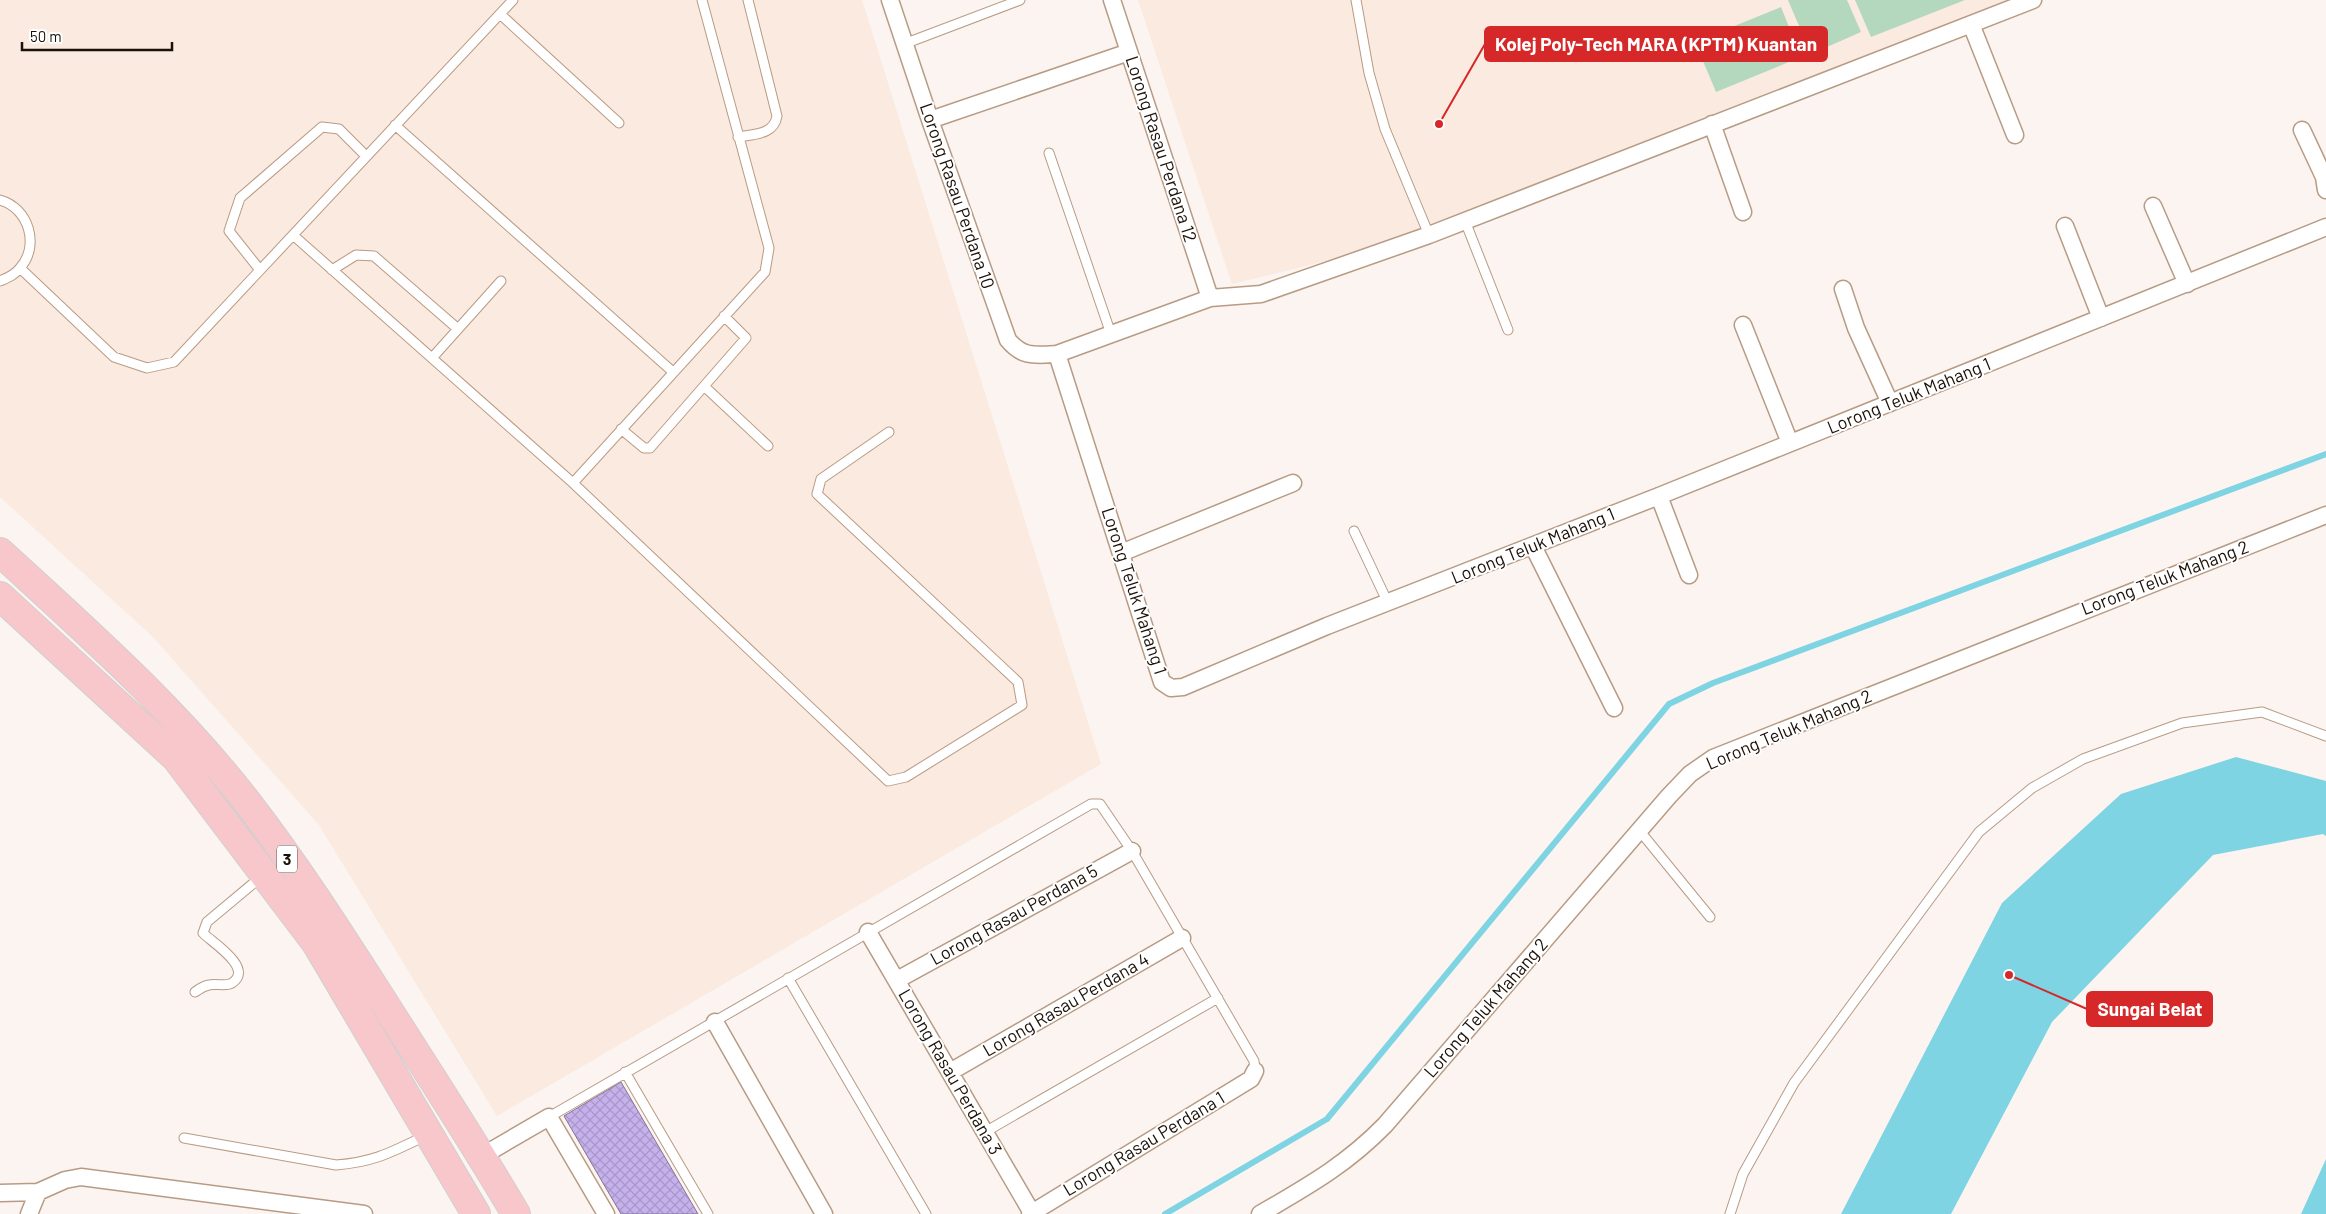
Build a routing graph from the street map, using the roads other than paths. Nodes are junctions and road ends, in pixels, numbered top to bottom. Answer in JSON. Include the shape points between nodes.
{"nodes":[{"id":1,"x":513,"y":0,"type":"edge"},
{"id":2,"x":702,"y":0,"type":"edge"},
{"id":3,"x":748,"y":0,"type":"edge"},
{"id":4,"x":890,"y":0,"type":"edge"},
{"id":5,"x":1020,"y":0,"type":"edge"},
{"id":6,"x":1112,"y":0,"type":"edge"},
{"id":7,"x":1356,"y":0,"type":"edge"},
{"id":8,"x":2033,"y":0,"type":"edge"},
{"id":9,"x":500,"y":14,"type":"junction"},
{"id":10,"x":1971,"y":24,"type":"junction"},
{"id":11,"x":904,"y":44,"type":"junction"},
{"id":12,"x":1129,"y":52,"type":"junction"},
{"id":13,"x":930,"y":120,"type":"junction"},
{"id":14,"x":619,"y":123,"type":"dead end"},
{"id":15,"x":1712,"y":124,"type":"junction"},
{"id":16,"x":395,"y":125,"type":"junction"},
{"id":17,"x":2302,"y":130,"type":"dead end"},
{"id":18,"x":2015,"y":135,"type":"dead end"},
{"id":19,"x":738,"y":137,"type":"junction"},
{"id":20,"x":1049,"y":154,"type":"dead end"},
{"id":21,"x":366,"y":156,"type":"junction"},
{"id":22,"x":2326,"y":190,"type":"edge"},
{"id":23,"x":0,"y":200,"type":"edge"},
{"id":24,"x":2153,"y":206,"type":"dead end"},
{"id":25,"x":1743,"y":212,"type":"dead end"},
{"id":26,"x":1465,"y":221,"type":"junction"},
{"id":27,"x":2065,"y":226,"type":"dead end"},
{"id":28,"x":2326,"y":227,"type":"edge"},
{"id":29,"x":293,"y":235,"type":"junction"},
{"id":30,"x":1429,"y":235,"type":"junction"},
{"id":31,"x":20,"y":268,"type":"junction"},
{"id":32,"x":260,"y":270,"type":"junction"},
{"id":33,"x":332,"y":270,"type":"junction"},
{"id":34,"x":0,"y":281,"type":"edge"},
{"id":35,"x":502,"y":281,"type":"dead end"},
{"id":36,"x":2186,"y":284,"type":"junction"},
{"id":37,"x":1843,"y":289,"type":"dead end"},
{"id":38,"x":1210,"y":298,"type":"junction"},
{"id":39,"x":724,"y":316,"type":"junction"},
{"id":40,"x":2101,"y":318,"type":"junction"},
{"id":41,"x":1744,"y":325,"type":"dead end"},
{"id":42,"x":458,"y":329,"type":"junction"},
{"id":43,"x":1508,"y":330,"type":"dead end"},
{"id":44,"x":1111,"y":334,"type":"junction"},
{"id":45,"x":1057,"y":354,"type":"junction"},
{"id":46,"x":432,"y":358,"type":"junction"},
{"id":47,"x":673,"y":372,"type":"junction"},
{"id":48,"x":705,"y":387,"type":"junction"},
{"id":49,"x":1890,"y":403,"type":"junction"},
{"id":50,"x":621,"y":430,"type":"junction"},
{"id":51,"x":889,"y":432,"type":"dead end"},
{"id":52,"x":1790,"y":443,"type":"junction"},
{"id":53,"x":768,"y":446,"type":"dead end"},
{"id":54,"x":573,"y":482,"type":"junction"},
{"id":55,"x":1293,"y":483,"type":"dead end"},
{"id":56,"x":1659,"y":496,"type":"junction"},
{"id":57,"x":2326,"y":515,"type":"edge"},
{"id":58,"x":1354,"y":531,"type":"dead end"},
{"id":59,"x":1533,"y":546,"type":"junction"},
{"id":60,"x":0,"y":552,"type":"edge"},
{"id":61,"x":1121,"y":553,"type":"junction"},
{"id":62,"x":1689,"y":575,"type":"dead end"},
{"id":63,"x":0,"y":596,"type":"edge"},
{"id":64,"x":1388,"y":603,"type":"junction"},
{"id":65,"x":1614,"y":708,"type":"dead end"},
{"id":66,"x":2326,"y":736,"type":"edge"},
{"id":67,"x":1639,"y":830,"type":"junction"},
{"id":68,"x":1132,"y":851,"type":"junction"},
{"id":69,"x":264,"y":874,"type":"junction"},
{"id":70,"x":1710,"y":917,"type":"dead end"},
{"id":71,"x":868,"y":932,"type":"junction"},
{"id":72,"x":1182,"y":938,"type":"junction"},
{"id":73,"x":788,"y":978,"type":"junction"},
{"id":74,"x":897,"y":980,"type":"junction"},
{"id":75,"x":194,"y":992,"type":"dead end"},
{"id":76,"x":1218,"y":998,"type":"junction"},
{"id":77,"x":715,"y":1022,"type":"junction"},
{"id":78,"x":1255,"y":1071,"type":"joint"},
{"id":79,"x":625,"y":1072,"type":"junction"},
{"id":80,"x":950,"y":1072,"type":"junction"},
{"id":81,"x":549,"y":1117,"type":"junction"},
{"id":82,"x":985,"y":1132,"type":"junction"},
{"id":83,"x":429,"y":1134,"type":"junction"},
{"id":84,"x":184,"y":1138,"type":"dead end"},
{"id":85,"x":482,"y":1156,"type":"junction"},
{"id":86,"x":38,"y":1192,"type":"junction"},
{"id":87,"x":0,"y":1193,"type":"edge"},
{"id":88,"x":1031,"y":1213,"type":"edge"},
{"id":89,"x":29,"y":1214,"type":"edge"},
{"id":90,"x":364,"y":1214,"type":"edge"},
{"id":91,"x":476,"y":1214,"type":"edge"},
{"id":92,"x":516,"y":1214,"type":"edge"},
{"id":93,"x":606,"y":1214,"type":"edge"},
{"id":94,"x":708,"y":1214,"type":"edge"},
{"id":95,"x":824,"y":1214,"type":"edge"},
{"id":96,"x":926,"y":1214,"type":"edge"},
{"id":97,"x":1260,"y":1214,"type":"edge"},
{"id":98,"x":1730,"y":1214,"type":"edge"}],
"edges":[{"from":1,"to":9,"type":"lane"},
{"from":2,"to":19,"type":"lane"},
{"from":3,"to":19,"type":"lane","via":[[777,116],[776,124],[770,130]]},
{"from":4,"to":11,"type":"street","name":"Lorong Rasau Perdana 10"},
{"from":5,"to":11,"type":"lane"},
{"from":6,"to":12,"type":"street","name":"Lorong Rasau Perdana 12"},
{"from":7,"to":30,"type":"lane","via":[[1369,73],[1385,129]]},
{"from":8,"to":10,"type":"street"},
{"from":9,"to":14,"type":"lane"},
{"from":9,"to":16,"type":"lane"},
{"from":10,"to":15,"type":"street"},
{"from":10,"to":18,"type":"street"},
{"from":11,"to":13,"type":"street","name":"Lorong Rasau Perdana 10"},
{"from":12,"to":13,"type":"street"},
{"from":12,"to":38,"type":"street","name":"Lorong Rasau Perdana 12"},
{"from":13,"to":45,"type":"street","name":"Lorong Rasau Perdana 10","via":[[1008,340],[1017,351],[1033,355]]},
{"from":15,"to":25,"type":"street"},
{"from":15,"to":26,"type":"street"},
{"from":16,"to":21,"type":"lane"},
{"from":16,"to":47,"type":"lane"},
{"from":17,"to":22,"type":"street","via":[[2324,177]]},
{"from":19,"to":39,"type":"lane","via":[[769,248],[769,260],[765,272]]},
{"from":20,"to":44,"type":"lane"},
{"from":21,"to":29,"type":"lane"},
{"from":21,"to":32,"type":"lane","via":[[339,129],[322,127],[240,198],[229,231]]},
{"from":23,"to":31,"type":"lane","via":[[15,208],[29,230],[27,256]]},
{"from":24,"to":36,"type":"street"},
{"from":26,"to":30,"type":"street"},
{"from":26,"to":43,"type":"lane"},
{"from":27,"to":40,"type":"street"},
{"from":28,"to":36,"type":"street","name":"Lorong Teluk Mahang 1"},
{"from":29,"to":32,"type":"lane"},
{"from":29,"to":33,"type":"lane"},
{"from":30,"to":38,"type":"street","via":[[1262,294]]},
{"from":31,"to":32,"type":"lane","via":[[114,357],[147,368],[174,362]]},
{"from":31,"to":34,"type":"lane"},
{"from":33,"to":42,"type":"lane","via":[[356,255],[374,256]]},
{"from":33,"to":46,"type":"lane"},
{"from":35,"to":42,"type":"lane"},
{"from":36,"to":40,"type":"street","name":"Lorong Teluk Mahang 1"},
{"from":37,"to":49,"type":"street","via":[[1856,328]]},
{"from":38,"to":44,"type":"street"},
{"from":39,"to":47,"type":"lane"},
{"from":39,"to":48,"type":"lane","via":[[746,338]]},
{"from":40,"to":49,"type":"street","name":"Lorong Teluk Mahang 1"},
{"from":41,"to":52,"type":"street"},
{"from":42,"to":46,"type":"lane"},
{"from":44,"to":45,"type":"street"},
{"from":45,"to":61,"type":"street","name":"Lorong Teluk Mahang 1"},
{"from":46,"to":54,"type":"lane"},
{"from":47,"to":50,"type":"lane"},
{"from":48,"to":50,"type":"lane","via":[[650,448],[644,448]]},
{"from":48,"to":53,"type":"lane"},
{"from":49,"to":52,"type":"street","name":"Lorong Teluk Mahang 1"},
{"from":50,"to":54,"type":"lane"},
{"from":51,"to":54,"type":"lane","via":[[821,479],[817,494],[1018,682],[1022,705],[906,777],[888,781]]},
{"from":52,"to":56,"type":"street","name":"Lorong Teluk Mahang 1"},
{"from":55,"to":61,"type":"street"},
{"from":56,"to":59,"type":"street","name":"Lorong Teluk Mahang 1"},
{"from":56,"to":62,"type":"street"},
{"from":57,"to":67,"type":"street","name":"Lorong Teluk Mahang 2","via":[[1713,758],[1690,774]]},
{"from":58,"to":64,"type":"lane"},
{"from":59,"to":64,"type":"street","name":"Lorong Teluk Mahang 1"},
{"from":59,"to":65,"type":"street"},
{"from":60,"to":85,"type":"highway","number":"3","via":[[109,652],[188,733],[247,802],[331,921]]},
{"from":61,"to":64,"type":"street","name":"Lorong Teluk Mahang 1","via":[[1162,682],[1171,688],[1182,687]]},
{"from":63,"to":69,"type":"highway","number":"3","via":[[176,758]]},
{"from":66,"to":98,"type":"lane","via":[[2262,712],[2182,723],[2083,758],[2032,788],[1979,832],[1794,1083],[1743,1174]]},
{"from":67,"to":70,"type":"lane"},
{"from":67,"to":97,"type":"street","name":"Lorong Teluk Mahang 2","via":[[1363,1148],[1335,1170]]},
{"from":68,"to":71,"type":"lane","via":[[1100,804],[1091,804]]},
{"from":68,"to":72,"type":"lane"},
{"from":68,"to":74,"type":"street","name":"Lorong Rasau Perdana 5"},
{"from":69,"to":75,"type":"lane","via":[[203,927],[207,938],[225,950],[234,963],[238,973],[236,979],[228,985],[209,985]]},
{"from":69,"to":83,"type":"highway","number":"3","via":[[316,944]]},
{"from":71,"to":73,"type":"lane"},
{"from":71,"to":74,"type":"street","name":"Lorong Rasau Perdana 3"},
{"from":72,"to":76,"type":"lane"},
{"from":72,"to":80,"type":"street","name":"Lorong Rasau Perdana 4"},
{"from":73,"to":77,"type":"lane"},
{"from":73,"to":96,"type":"lane"},
{"from":74,"to":80,"type":"street","name":"Lorong Rasau Perdana 3"},
{"from":76,"to":78,"type":"lane","via":[[1254,1062]]},
{"from":76,"to":82,"type":"lane"},
{"from":77,"to":79,"type":"lane"},
{"from":77,"to":95,"type":"street"},
{"from":78,"to":88,"type":"street","name":"Lorong Rasau Perdana 1","via":[[1251,1079]]},
{"from":79,"to":81,"type":"lane"},
{"from":79,"to":94,"type":"lane"},
{"from":80,"to":82,"type":"street","name":"Lorong Rasau Perdana 3"},
{"from":81,"to":85,"type":"street"},
{"from":81,"to":93,"type":"street"},
{"from":82,"to":88,"type":"street","name":"Lorong Rasau Perdana 3"},
{"from":83,"to":84,"type":"lane","via":[[381,1158],[336,1164]]},
{"from":83,"to":91,"type":"highway","number":"3"},
{"from":85,"to":92,"type":"highway","number":"3"},
{"from":86,"to":87,"type":"street"},
{"from":86,"to":89,"type":"street"},
{"from":86,"to":90,"type":"street","via":[[65,1180],[81,1178]]}]}
